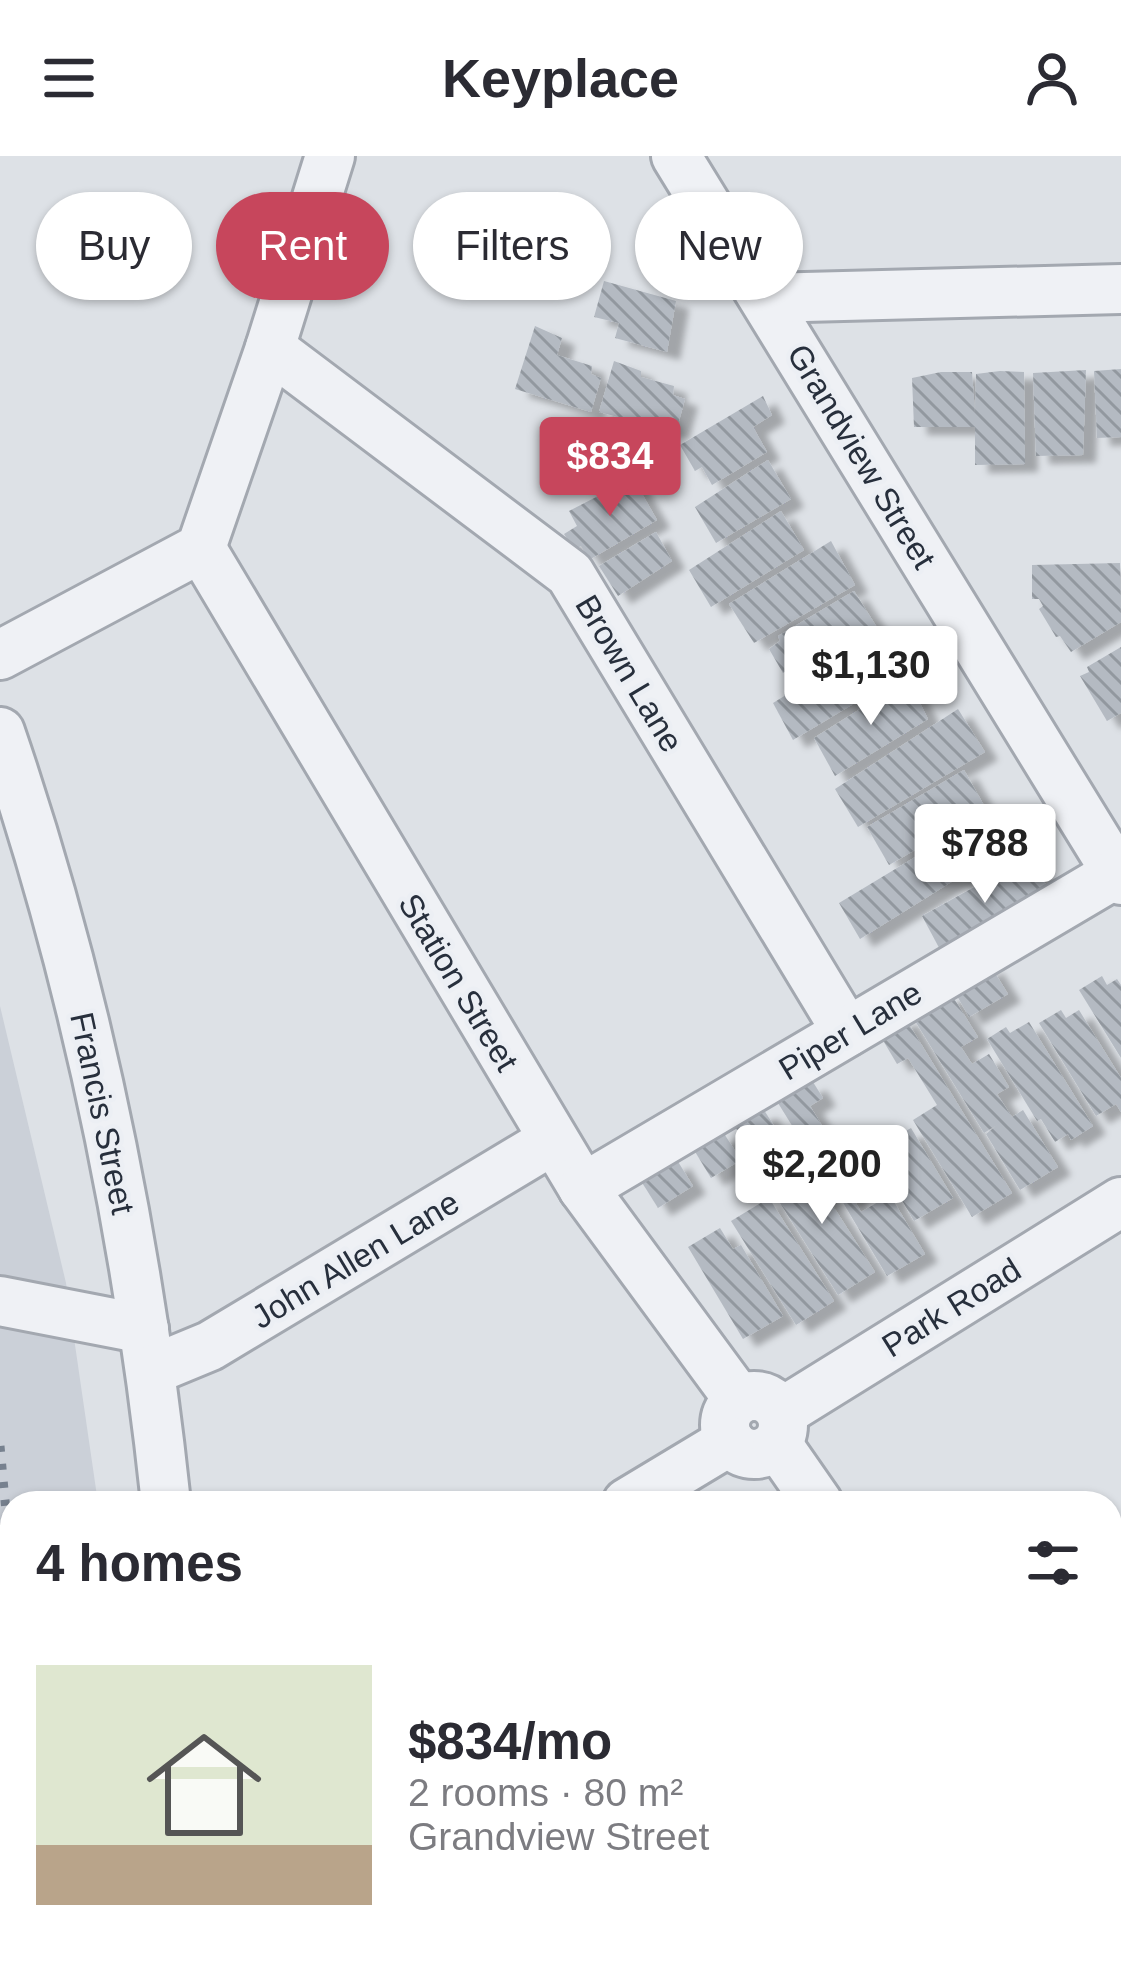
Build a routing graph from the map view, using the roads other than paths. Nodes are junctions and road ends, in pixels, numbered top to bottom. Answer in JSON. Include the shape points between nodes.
{"nodes":[{"id":1,"x":329,"y":156,"type":"edge"},
{"id":2,"x":676,"y":156,"type":"edge"},
{"id":3,"x":699,"y":192,"type":"edge"},
{"id":4,"x":1121,"y":289,"type":"edge"},
{"id":5,"x":803,"y":297,"type":"edge"},
{"id":6,"x":767,"y":300,"type":"edge"},
{"id":7,"x":270,"y":348,"type":"junction"},
{"id":8,"x":201,"y":548,"type":"junction"},
{"id":9,"x":0,"y":656,"type":"edge"},
{"id":10,"x":0,"y":732,"type":"edge"},
{"id":11,"x":1119,"y":877,"type":"edge"},
{"id":12,"x":847,"y":1032,"type":"junction"},
{"id":13,"x":553,"y":1140,"type":"junction"},
{"id":14,"x":583,"y":1188,"type":"junction"},
{"id":15,"x":1121,"y":1202,"type":"edge"},
{"id":16,"x":5,"y":1302,"type":"edge"},
{"id":17,"x":148,"y":1349,"type":"junction"},
{"id":18,"x":757,"y":1425,"type":"junction"},
{"id":19,"x":165,"y":1491,"type":"edge"},
{"id":20,"x":646,"y":1491,"type":"edge"},
{"id":21,"x":809,"y":1491,"type":"edge"}],
"edges":[{"from":1,"to":7,"type":"street"},
{"from":2,"to":3,"type":"street","name":"Grandview Street"},
{"from":4,"to":5,"type":"street"},
{"from":6,"to":11,"type":"street","name":"Grandview Street"},
{"from":7,"to":8,"type":"street"},
{"from":7,"to":12,"type":"street","name":"Brown Lane","via":[[570,574]]},
{"from":8,"to":9,"type":"street"},
{"from":8,"to":13,"type":"street","name":"Station Street"},
{"from":10,"to":17,"type":"street","name":"Francis Street","via":[[43,856],[108,1113]]},
{"from":11,"to":12,"type":"street","name":"Piper Lane"},
{"from":12,"to":14,"type":"street","name":"Piper Lane"},
{"from":13,"to":14,"type":"street","name":"Station Street"},
{"from":13,"to":17,"type":"street","name":"John Allen Lane","via":[[210,1346]]},
{"from":14,"to":18,"type":"street","name":"Station Street"},
{"from":15,"to":18,"type":"street","name":"Park Road"},
{"from":16,"to":17,"type":"street"},
{"from":17,"to":19,"type":"street","name":"Francis Street"},
{"from":18,"to":20,"type":"street","name":"Park Road"},
{"from":18,"to":21,"type":"street","name":"Station Street"}]}
